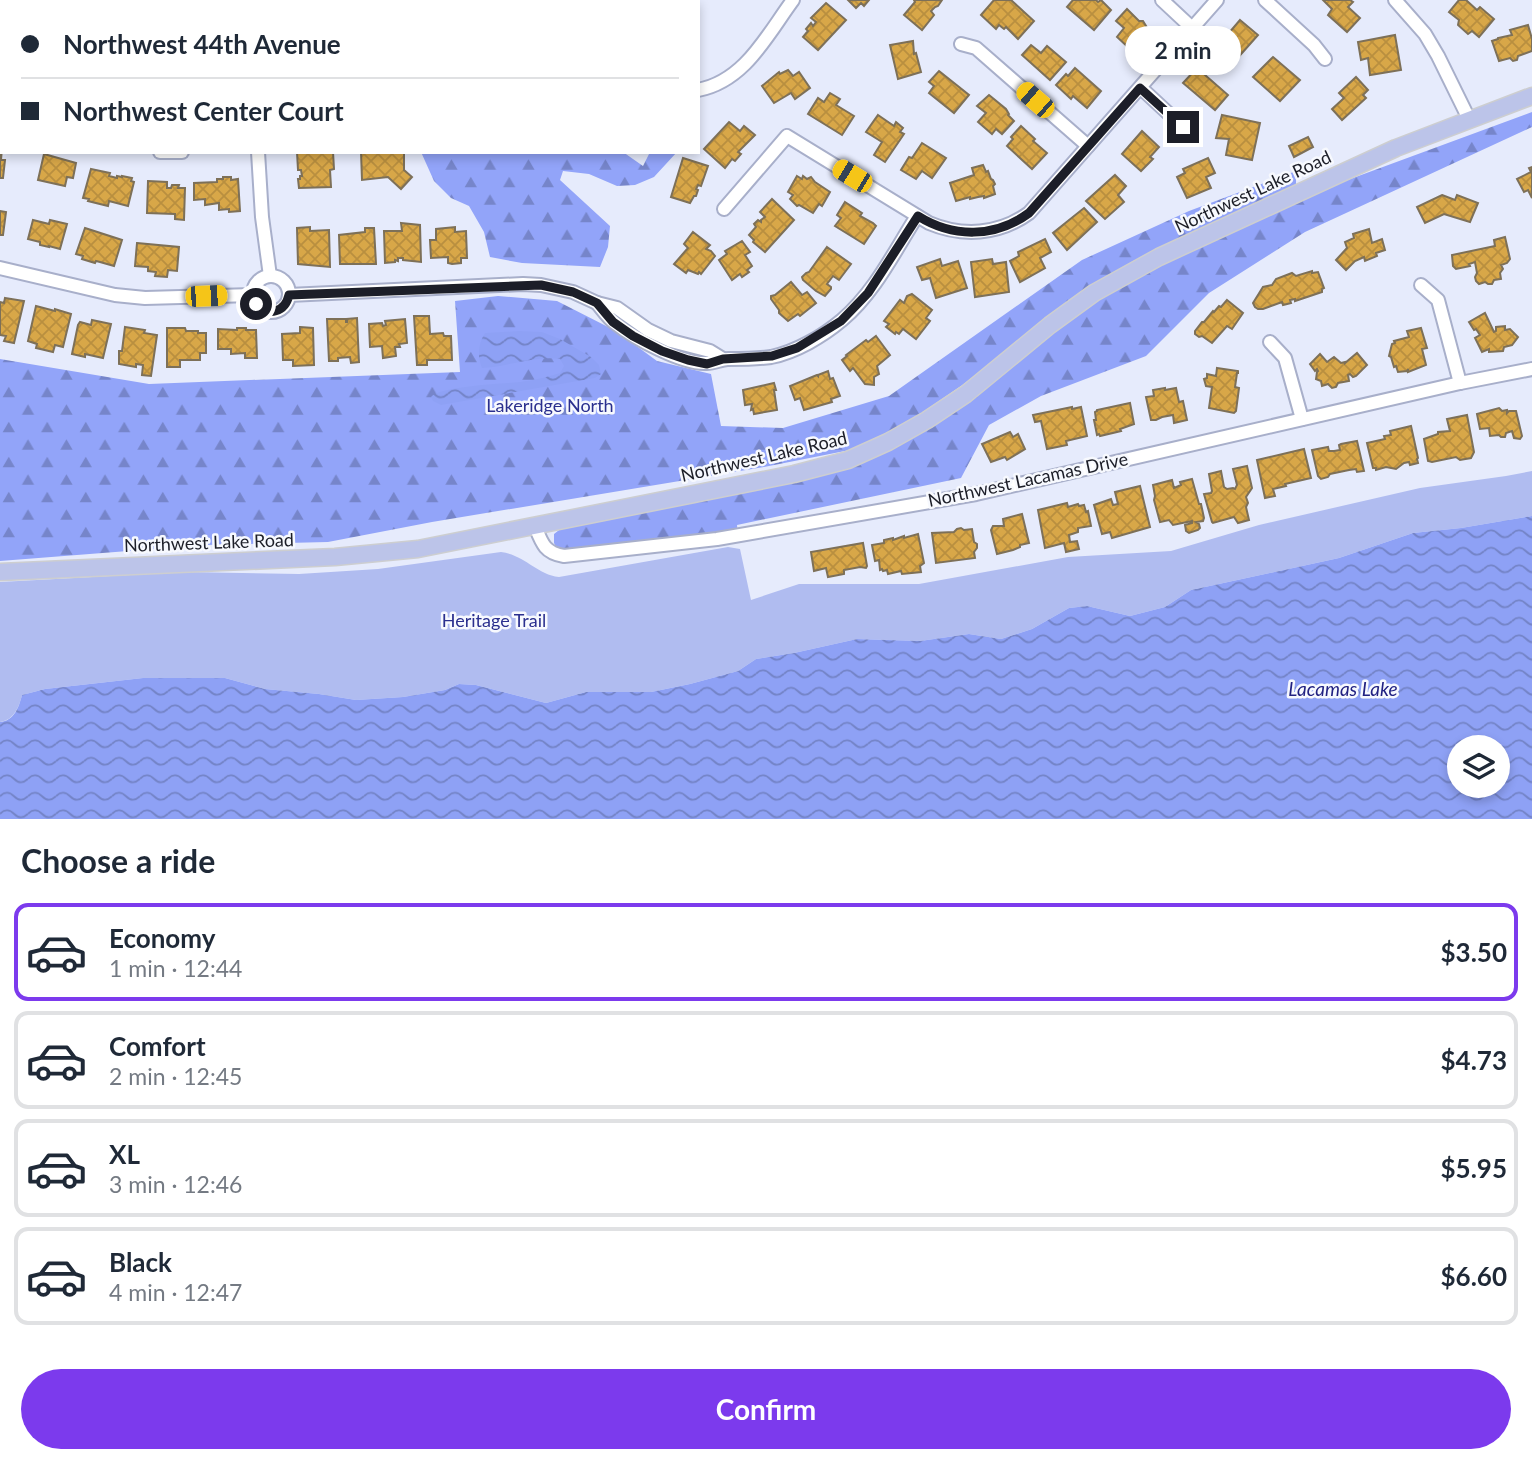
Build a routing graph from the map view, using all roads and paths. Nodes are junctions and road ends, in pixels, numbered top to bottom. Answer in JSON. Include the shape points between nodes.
{"nodes":[{"id":1,"x":793,"y":0,"type":"edge"},
{"id":2,"x":1162,"y":0,"type":"edge"},
{"id":3,"x":1217,"y":0,"type":"edge"},
{"id":4,"x":1265,"y":0,"type":"edge"},
{"id":5,"x":1395,"y":0,"type":"edge"},
{"id":6,"x":1192,"y":28,"type":"junction"},
{"id":7,"x":961,"y":44,"type":"dead end"},
{"id":8,"x":1325,"y":59,"type":"dead end"},
{"id":9,"x":1140,"y":88,"type":"junction"},
{"id":10,"x":700,"y":90,"type":"edge"},
{"id":11,"x":1532,"y":96,"type":"edge"},
{"id":12,"x":1468,"y":119,"type":"junction"},
{"id":13,"x":1183,"y":127,"type":"dead end"},
{"id":14,"x":1088,"y":146,"type":"junction"},
{"id":15,"x":258,"y":154,"type":"edge"},
{"id":16,"x":724,"y":209,"type":"dead end"},
{"id":17,"x":918,"y":216,"type":"junction"},
{"id":18,"x":0,"y":268,"type":"edge"},
{"id":19,"x":270,"y":276,"type":"junction"},
{"id":20,"x":1420,"y":285,"type":"dead end"},
{"id":21,"x":253,"y":295,"type":"junction"},
{"id":22,"x":289,"y":295,"type":"junction"},
{"id":23,"x":1270,"y":342,"type":"dead end"},
{"id":24,"x":1532,"y":369,"type":"edge"},
{"id":25,"x":1460,"y":383,"type":"junction"},
{"id":26,"x":1301,"y":419,"type":"junction"},
{"id":27,"x":535,"y":526,"type":"junction"},
{"id":28,"x":0,"y":572,"type":"edge"}],
"edges":[{"from":1,"to":10,"type":"street","via":[[737,73]]},
{"from":2,"to":6,"type":"street"},
{"from":3,"to":6,"type":"street"},
{"from":4,"to":8,"type":"street"},
{"from":5,"to":12,"type":"street","via":[[1438,55]]},
{"from":6,"to":9,"type":"street"},
{"from":7,"to":14,"type":"street","via":[[976,48]]},
{"from":9,"to":13,"type":"street"},
{"from":9,"to":14,"type":"street"},
{"from":11,"to":12,"type":"main road","name":"Northwest Lake Road"},
{"from":12,"to":27,"type":"main road","name":"Northwest Lake Road","via":[[1159,257],[1050,325],[927,421],[848,460]]},
{"from":14,"to":17,"type":"street","via":[[1029,213],[1014,223],[964,233],[944,230]]},
{"from":15,"to":19,"type":"street"},
{"from":16,"to":17,"type":"street","via":[[787,136]]},
{"from":17,"to":22,"type":"street","via":[[868,293],[841,321],[797,348],[772,356],[707,364],[688,360],[633,336],[597,303],[541,285]]},
{"from":18,"to":21,"type":"street","via":[[115,295]]},
{"from":19,"to":21,"type":"street","via":[[257,282]]},
{"from":19,"to":22,"type":"street","via":[[284,282]]},
{"from":20,"to":25,"type":"street","via":[[1438,300]]},
{"from":21,"to":22,"type":"street","via":[[258,307],[271,312],[283,307]]},
{"from":23,"to":26,"type":"street","via":[[1285,358]]},
{"from":24,"to":25,"type":"street","name":"Northwest Lacamas Drive"},
{"from":25,"to":26,"type":"street","name":"Northwest Lacamas Drive"},
{"from":26,"to":27,"type":"street","name":"Northwest Lacamas Drive","via":[[976,494],[718,539],[564,556],[547,550]]},
{"from":27,"to":28,"type":"main road","name":"Northwest Lake Road","via":[[418,549],[335,558]]}]}
